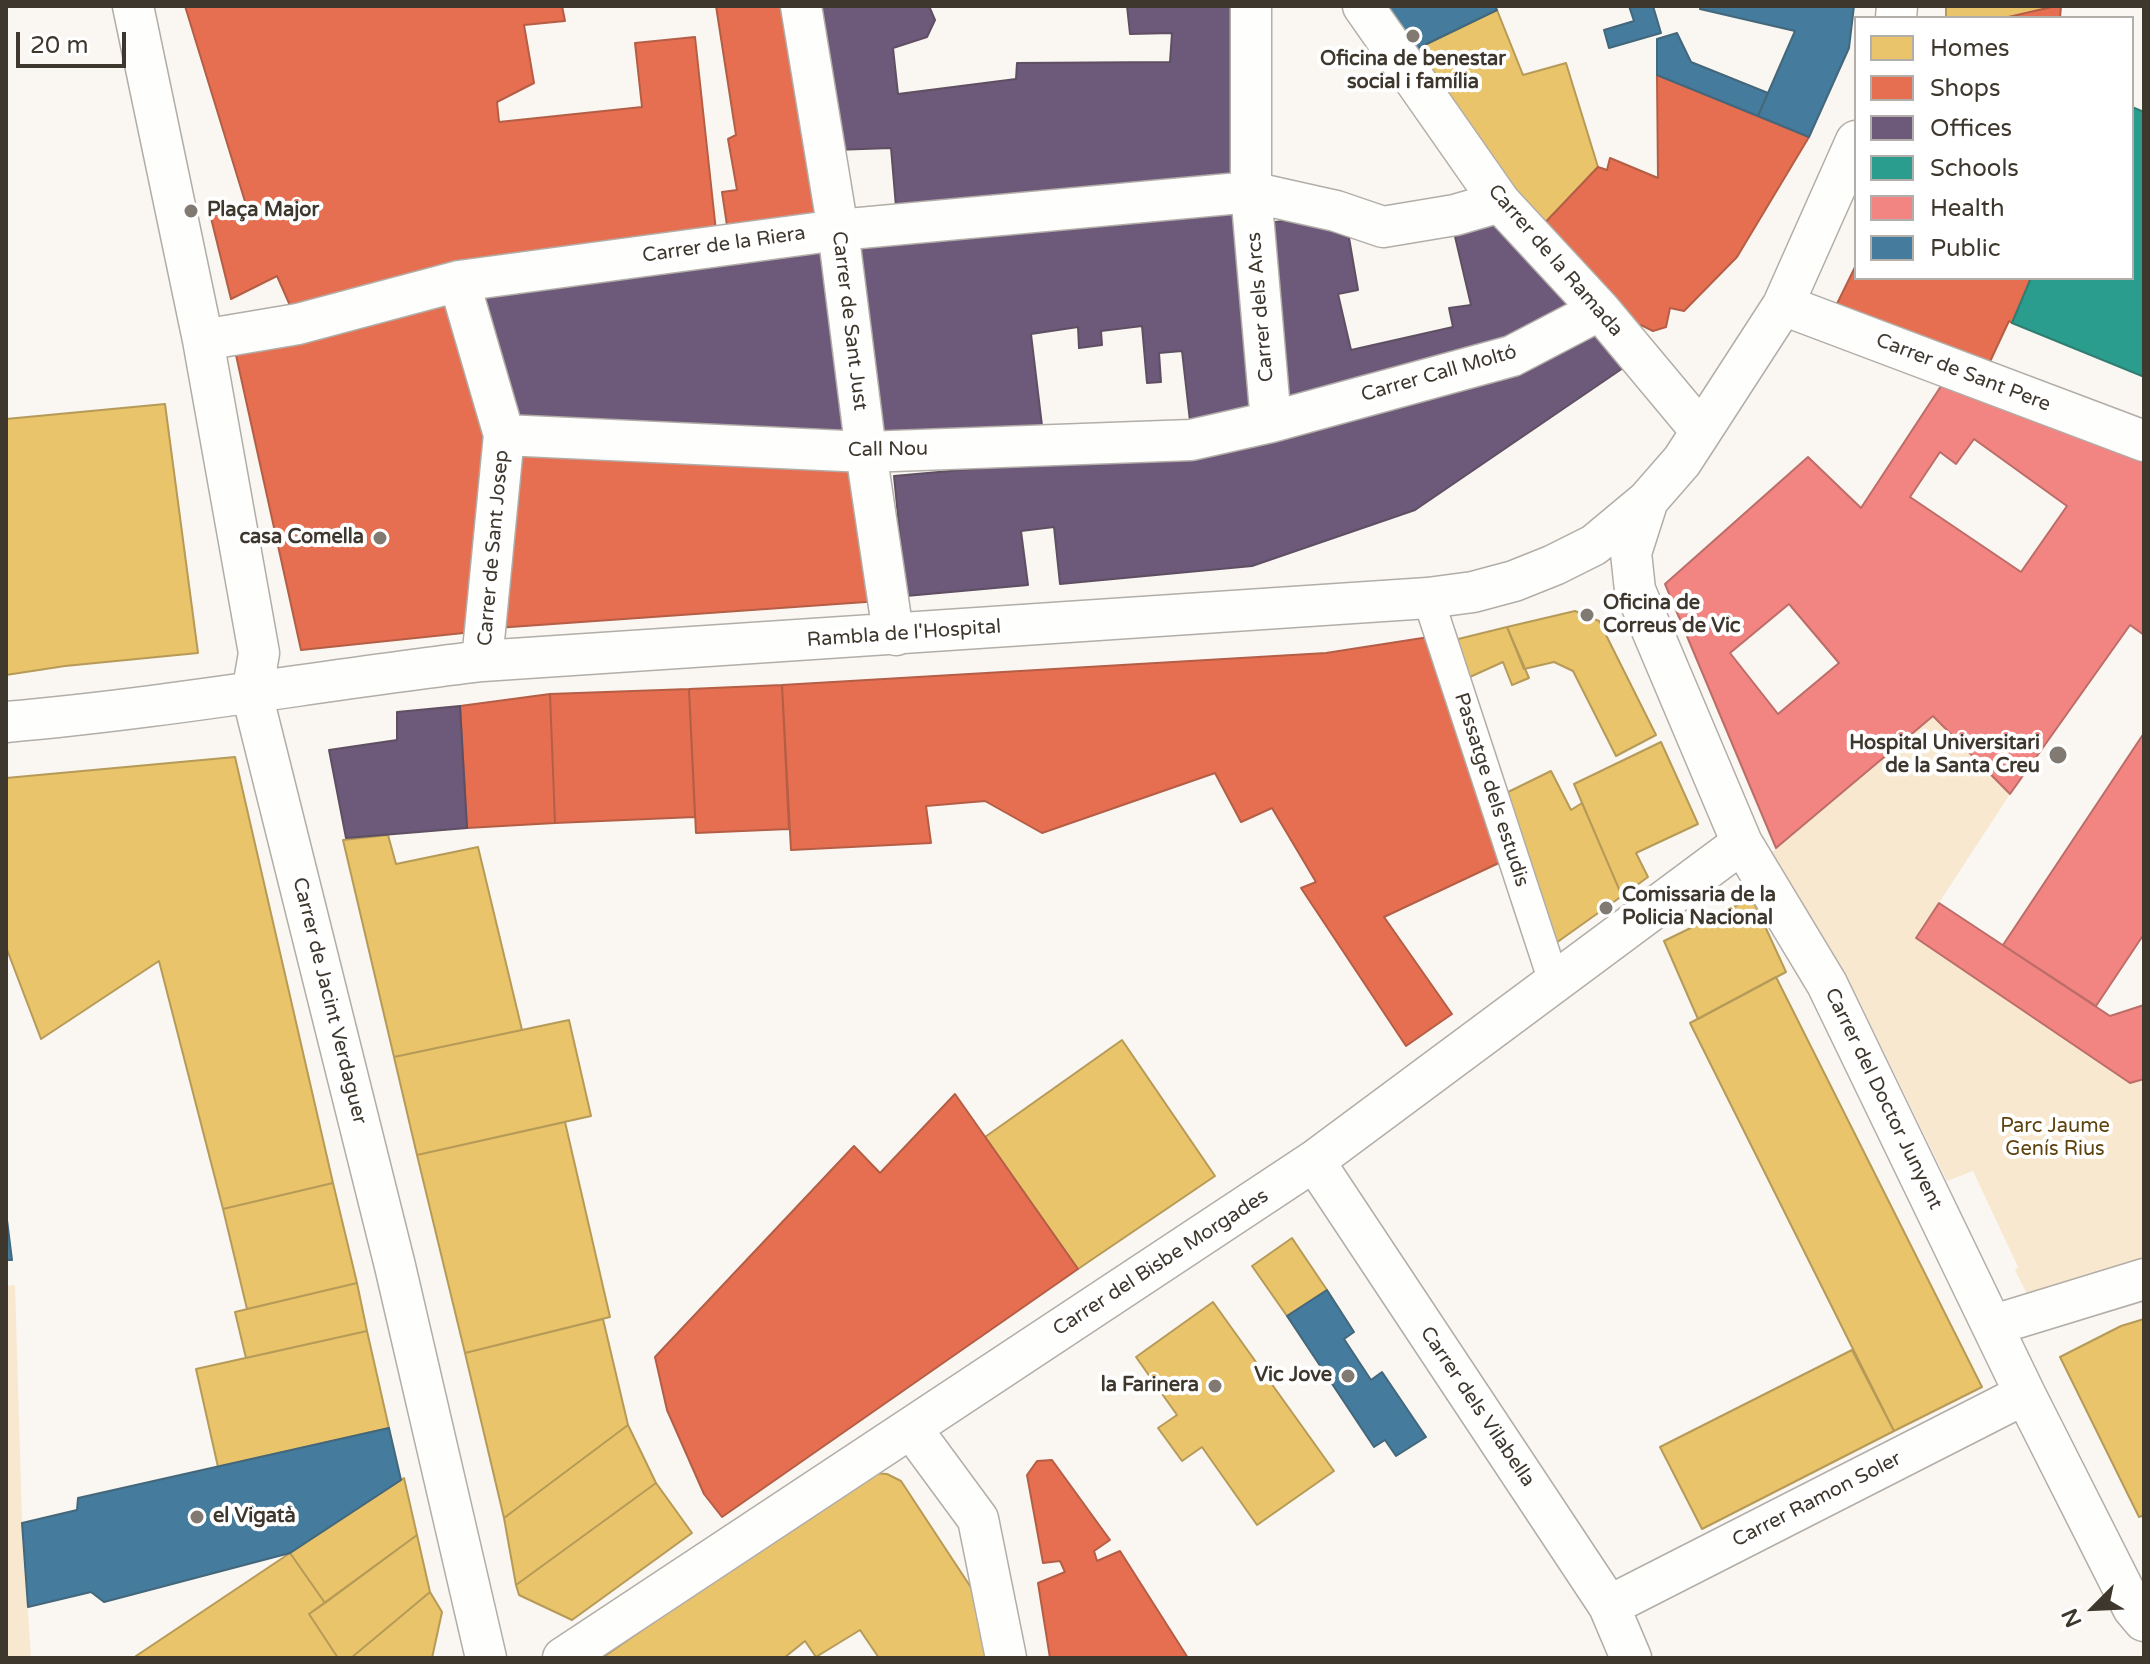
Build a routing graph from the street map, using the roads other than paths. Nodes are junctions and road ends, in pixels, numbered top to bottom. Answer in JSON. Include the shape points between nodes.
{"nodes":[{"id":1,"x":133,"y":6,"type":"edge"},
{"id":2,"x":801,"y":6,"type":"edge"},
{"id":3,"x":1251,"y":6,"type":"edge"},
{"id":4,"x":1363,"y":6,"type":"edge"},
{"id":5,"x":1854,"y":145,"type":"edge"},
{"id":6,"x":1251,"y":192,"type":"junction"},
{"id":7,"x":1500,"y":202,"type":"junction"},
{"id":8,"x":838,"y":230,"type":"junction"},
{"id":9,"x":459,"y":281,"type":"junction"},
{"id":10,"x":1783,"y":305,"type":"junction"},
{"id":11,"x":1600,"y":310,"type":"junction"},
{"id":12,"x":203,"y":340,"type":"junction"},
{"id":13,"x":1271,"y":422,"type":"junction"},
{"id":14,"x":1701,"y":431,"type":"junction"},
{"id":15,"x":504,"y":435,"type":"junction"},
{"id":16,"x":2144,"y":441,"type":"edge"},
{"id":17,"x":866,"y":452,"type":"junction"},
{"id":18,"x":1648,"y":500,"type":"junction"},
{"id":19,"x":1554,"y":565,"type":"junction"},
{"id":20,"x":1635,"y":590,"type":"junction"},
{"id":21,"x":1428,"y":598,"type":"junction"},
{"id":22,"x":896,"y":635,"type":"junction"},
{"id":23,"x":482,"y":661,"type":"junction"},
{"id":24,"x":252,"y":694,"type":"junction"},
{"id":25,"x":6,"y":722,"type":"edge"},
{"id":26,"x":1742,"y":843,"type":"junction"},
{"id":27,"x":1554,"y":982,"type":"junction"},
{"id":28,"x":1314,"y":1161,"type":"junction"},
{"id":29,"x":2144,"y":1279,"type":"edge"},
{"id":30,"x":1994,"y":1325,"type":"junction"},
{"id":31,"x":2025,"y":1394,"type":"junction"},
{"id":32,"x":911,"y":1428,"type":"junction"},
{"id":33,"x":1609,"y":1606,"type":"junction"},
{"id":34,"x":2138,"y":1615,"type":"edge"},
{"id":35,"x":2144,"y":1654,"type":"edge"},
{"id":36,"x":486,"y":1658,"type":"edge"},
{"id":37,"x":563,"y":1658,"type":"edge"},
{"id":38,"x":1006,"y":1658,"type":"edge"},
{"id":39,"x":1631,"y":1658,"type":"edge"}],
"edges":[{"from":1,"to":12,"type":"street"},
{"from":2,"to":8,"type":"street","name":"Carrer de Sant Just"},
{"from":3,"to":6,"type":"street","name":"Carrer dels Arcs"},
{"from":4,"to":7,"type":"street","name":"Carrer de la Ramada"},
{"from":5,"to":10,"type":"street","name":"Rambla de l'Hospital"},
{"from":6,"to":7,"type":"street","name":"Carrer de la Riera","via":[[1383,227]]},
{"from":6,"to":8,"type":"street","name":"Carrer de la Riera"},
{"from":6,"to":13,"type":"street","name":"Carrer dels Arcs"},
{"from":7,"to":11,"type":"street","name":"Carrer de la Ramada"},
{"from":8,"to":9,"type":"street","name":"Carrer de la Riera"},
{"from":8,"to":17,"type":"street","name":"Carrer de Sant Just"},
{"from":9,"to":12,"type":"street","name":"Carrer de la Riera","via":[[298,324]]},
{"from":9,"to":15,"type":"street"},
{"from":10,"to":14,"type":"street","name":"Rambla de l'Hospital"},
{"from":10,"to":16,"type":"street","name":"Carrer de Sant Pere"},
{"from":11,"to":13,"type":"street","name":"Carrer Call Moltó","via":[[1512,356]]},
{"from":11,"to":14,"type":"street","name":"Carrer de la Ramada"},
{"from":12,"to":24,"type":"street","name":"Carrer de Jacint Verdaguer","via":[[259,653]]},
{"from":13,"to":17,"type":"street","name":"Call Nou","via":[[1191,440]]},
{"from":14,"to":18,"type":"street","name":"Rambla de l'Hospital"},
{"from":15,"to":17,"type":"street","name":"Call Nou"},
{"from":15,"to":23,"type":"street","name":"Carrer de Sant Josep"},
{"from":17,"to":22,"type":"street","name":"Carrer de Sant Just"},
{"from":18,"to":19,"type":"street","name":"Rambla de l'Hospital","via":[[1594,545]]},
{"from":18,"to":20,"type":"street","name":"Rambla de l'Hospital","via":[[1631,553]]},
{"from":19,"to":20,"type":"street","via":[[1601,574]]},
{"from":19,"to":21,"type":"street","name":"Rambla de l'Hospital","via":[[1473,592]]},
{"from":20,"to":26,"type":"street","name":"Carrer del Doctor Junyent"},
{"from":21,"to":22,"type":"street","name":"Rambla de l'Hospital"},
{"from":21,"to":27,"type":"street","name":"Passatge dels estudis"},
{"from":22,"to":23,"type":"street","name":"Rambla de l'Hospital"},
{"from":23,"to":24,"type":"street","name":"Rambla de l'Hospital"},
{"from":24,"to":25,"type":"street","name":"Rambla de l'Hospital"},
{"from":24,"to":36,"type":"street","name":"Carrer de Jacint Verdaguer","via":[[395,1266]]},
{"from":26,"to":27,"type":"street","name":"Carrer del Bisbe Morgades"},
{"from":26,"to":30,"type":"street","name":"Carrer del Doctor Junyent","via":[[1827,984]]},
{"from":27,"to":28,"type":"street","name":"Carrer del Bisbe Morgades"},
{"from":28,"to":32,"type":"street","name":"Carrer del Bisbe Morgades"},
{"from":28,"to":33,"type":"street","name":"Carrer dels Vilabella"},
{"from":29,"to":30,"type":"street"},
{"from":30,"to":31,"type":"street","name":"Carrer del Doctor Junyent"},
{"from":31,"to":33,"type":"street","name":"Carrer Ramon Soler"},
{"from":31,"to":34,"type":"street","name":"Carrer del Doctor Junyent"},
{"from":32,"to":37,"type":"street","name":"Carrer del Bisbe Morgades"},
{"from":32,"to":38,"type":"street","via":[[978,1519]]},
{"from":33,"to":39,"type":"street","name":"Carrer dels Vilabella"},
{"from":34,"to":35,"type":"street","name":"Carrer del Doctor Junyent"}]}
